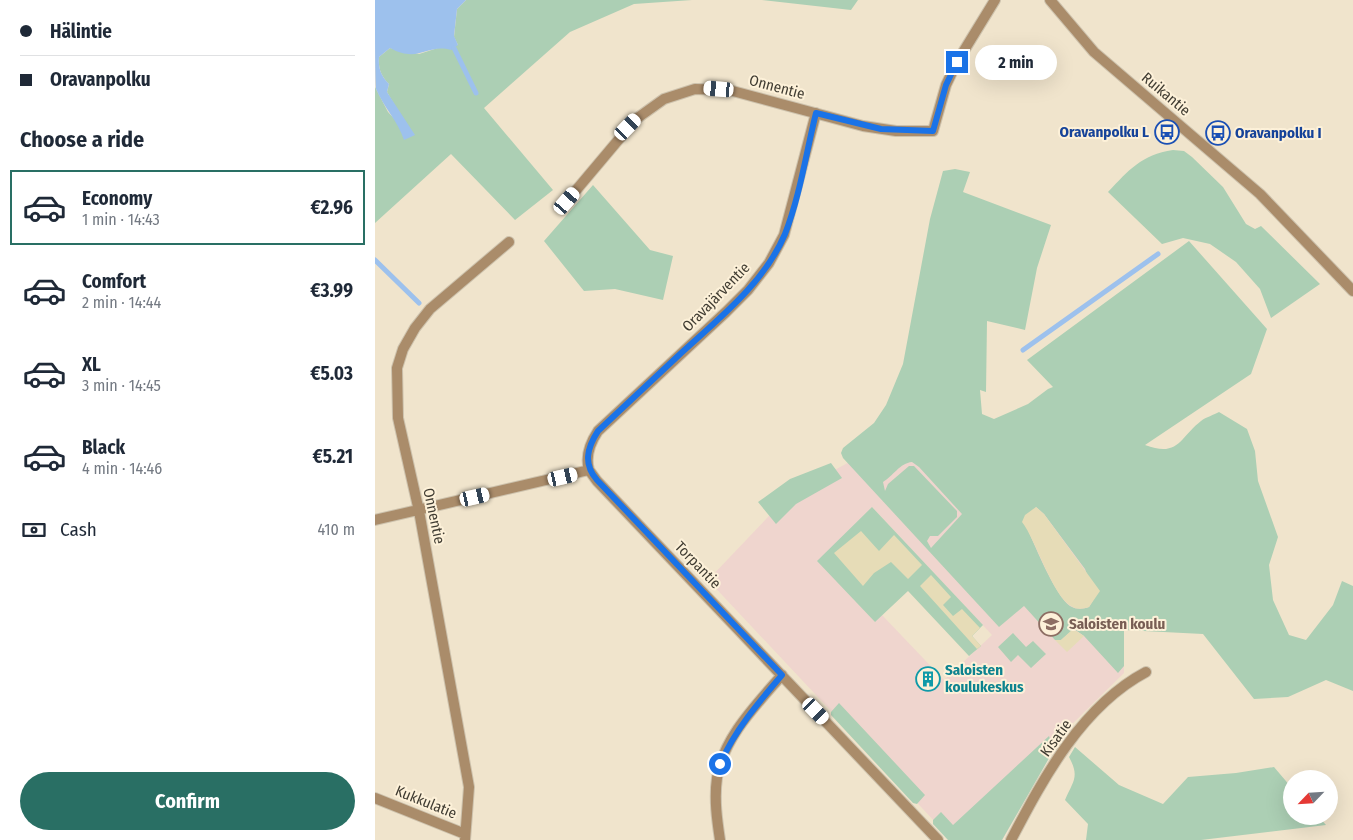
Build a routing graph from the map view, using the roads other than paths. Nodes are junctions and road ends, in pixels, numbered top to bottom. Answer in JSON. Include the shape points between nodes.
{"nodes":[{"id":1,"x":995,"y":0,"type":"edge"},
{"id":2,"x":1050,"y":0,"type":"edge"},
{"id":3,"x":816,"y":113,"type":"junction"},
{"id":4,"x":567,"y":201,"type":"dead end"},
{"id":5,"x":509,"y":242,"type":"dead end"},
{"id":6,"x":1353,"y":291,"type":"edge"},
{"id":7,"x":589,"y":470,"type":"junction"},
{"id":8,"x":419,"y":511,"type":"junction"},
{"id":9,"x":375,"y":520,"type":"edge"},
{"id":10,"x":1147,"y":672,"type":"dead end"},
{"id":11,"x":782,"y":675,"type":"junction"},
{"id":12,"x":375,"y":798,"type":"edge"},
{"id":13,"x":465,"y":837,"type":"edge"},
{"id":14,"x":720,"y":840,"type":"edge"},
{"id":15,"x":938,"y":840,"type":"edge"},
{"id":16,"x":1011,"y":840,"type":"edge"}],
"edges":[{"from":1,"to":3,"type":"street","name":"Onnentie","via":[[946,85],[933,131],[881,129]]},
{"from":2,"to":6,"type":"street","name":"Ruikantie","via":[[1095,52],[1253,187]]},
{"from":3,"to":4,"type":"street","name":"Onnentie","via":[[729,90],[701,89],[678,94],[651,106],[636,119]]},
{"from":3,"to":7,"type":"street","name":"Oravajärventie","via":[[787,226],[769,263],[731,307],[598,431],[589,450]]},
{"from":5,"to":8,"type":"street","name":"Onnentie","via":[[430,309],[403,349],[397,368],[398,418]]},
{"from":7,"to":8,"type":"street"},
{"from":7,"to":11,"type":"street","name":"Torpantie"},
{"from":8,"to":9,"type":"street"},
{"from":8,"to":13,"type":"street","name":"Onnentie","via":[[469,787]]},
{"from":10,"to":16,"type":"street","name":"Kisatie","via":[[1119,689],[1068,743]]},
{"from":11,"to":14,"type":"street","via":[[747,717],[720,764],[716,793]]},
{"from":11,"to":15,"type":"street","name":"Torpantie"},
{"from":12,"to":13,"type":"street","name":"Kukkulatie"}]}
